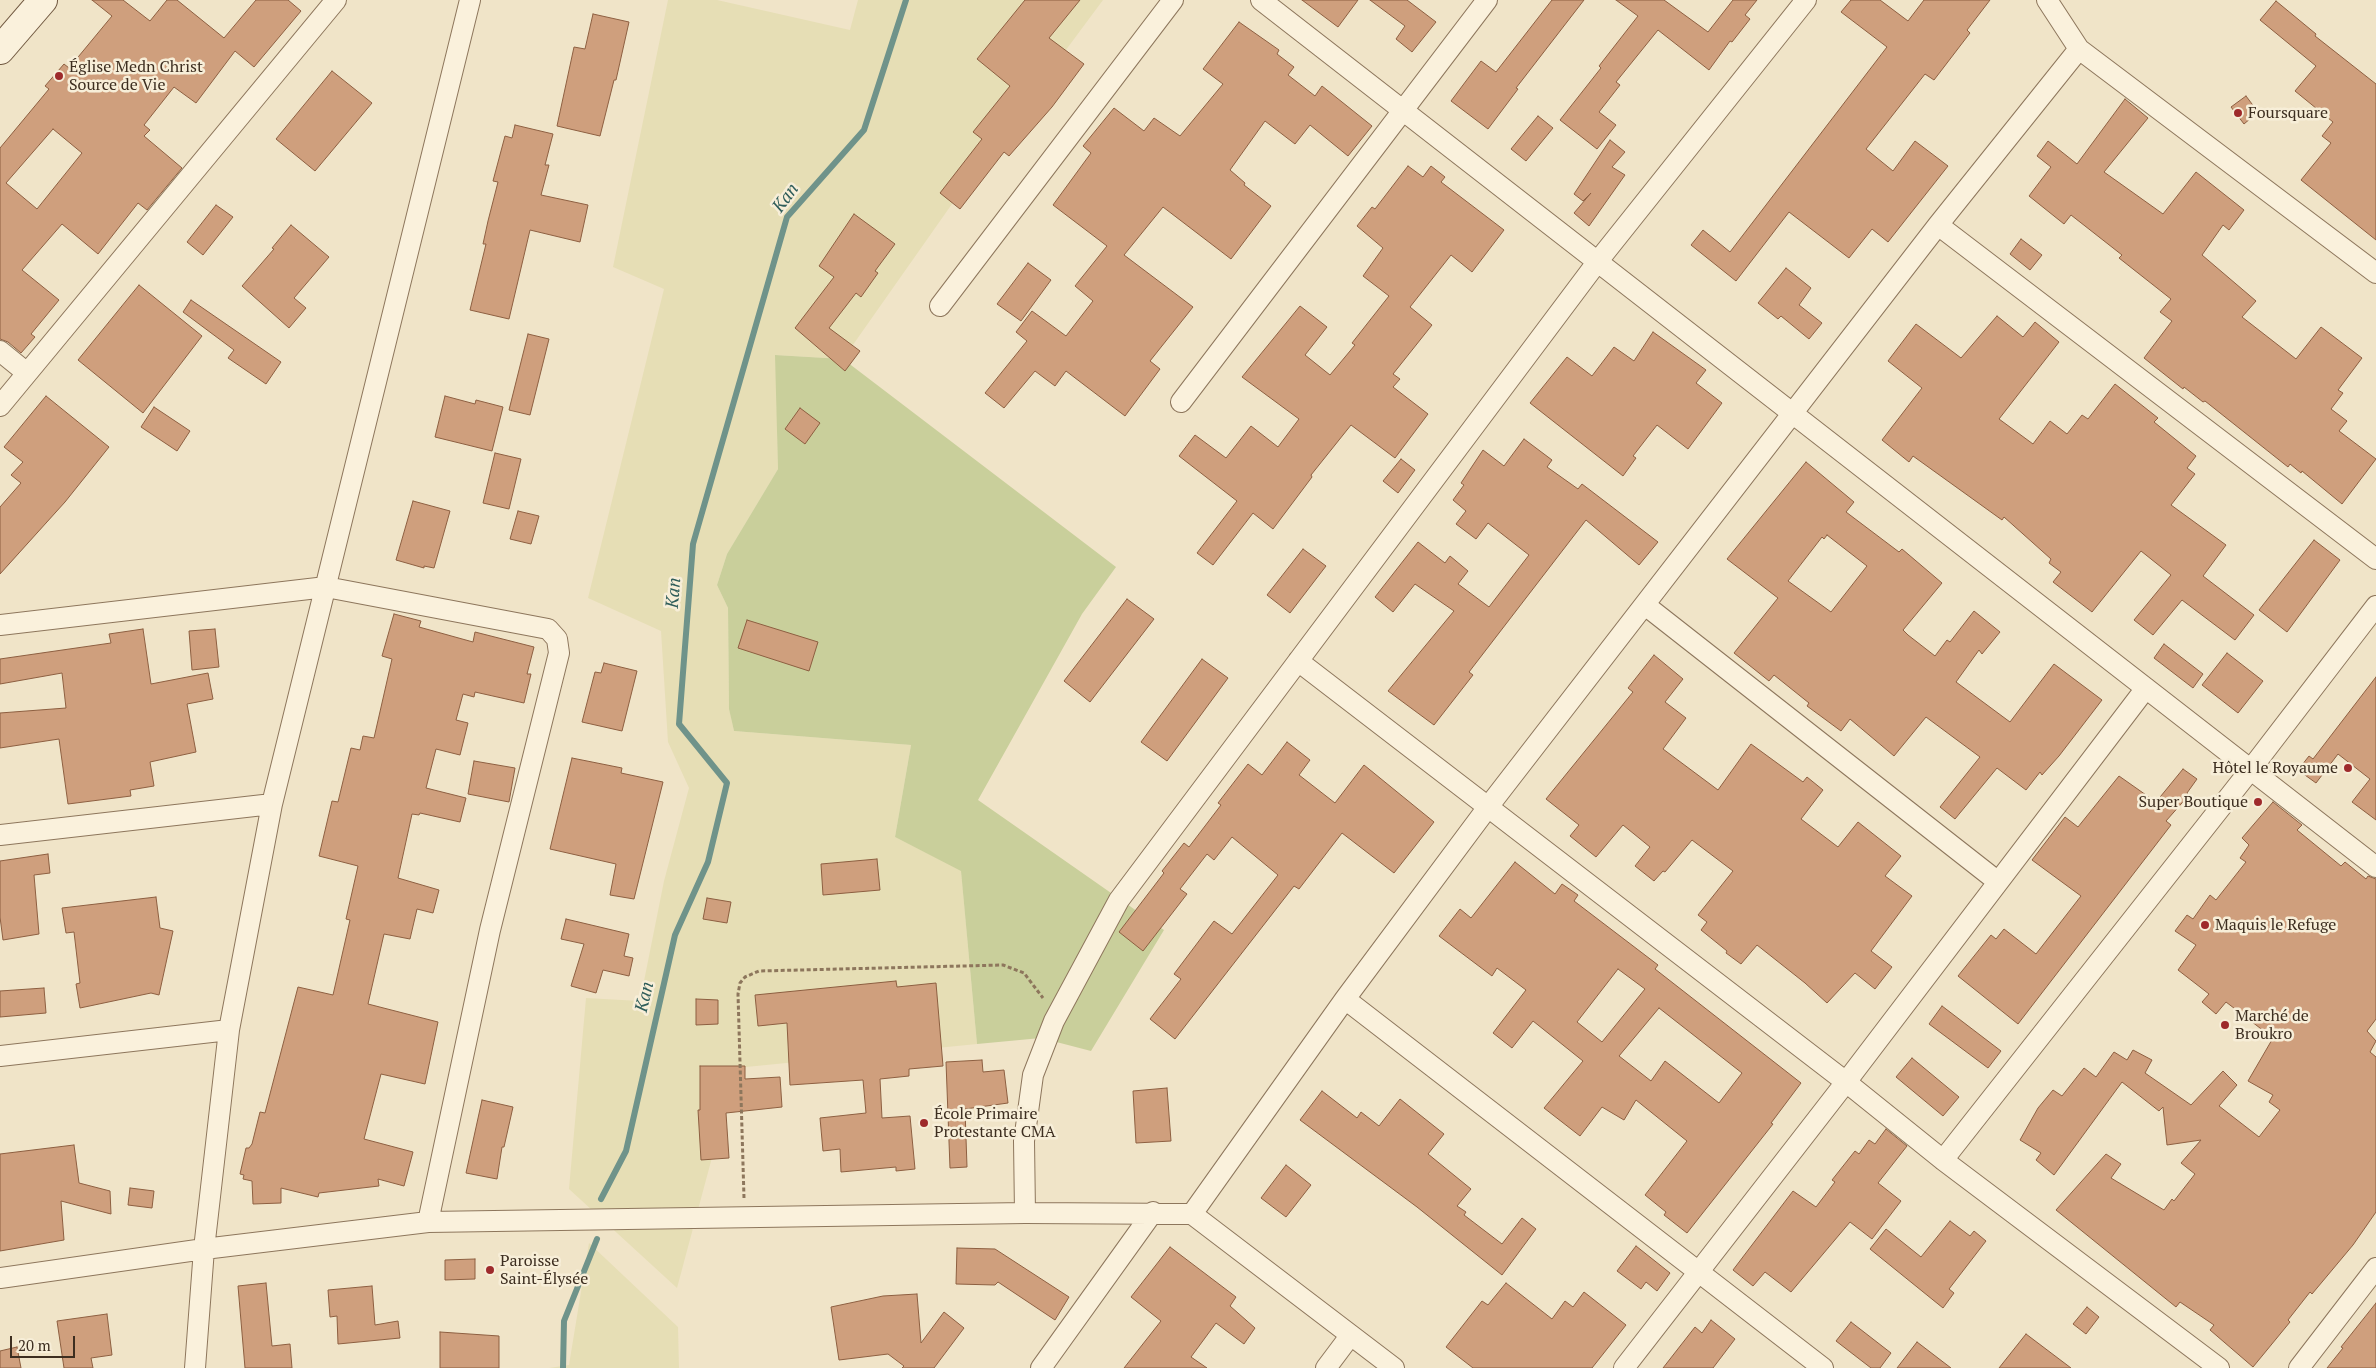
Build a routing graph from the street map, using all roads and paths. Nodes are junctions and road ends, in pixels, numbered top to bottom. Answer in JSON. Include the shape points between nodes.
{"nodes":[{"id":1,"x":42,"y":0,"type":"edge"},
{"id":2,"x":336,"y":0,"type":"edge"},
{"id":3,"x":470,"y":0,"type":"edge"},
{"id":4,"x":1173,"y":0,"type":"edge"},
{"id":5,"x":1261,"y":0,"type":"edge"},
{"id":6,"x":1487,"y":0,"type":"edge"},
{"id":7,"x":1806,"y":0,"type":"edge"},
{"id":8,"x":2046,"y":0,"type":"edge"},
{"id":9,"x":2080,"y":49,"type":"junction"},
{"id":10,"x":0,"y":50,"type":"edge"},
{"id":11,"x":1403,"y":111,"type":"junction"},
{"id":12,"x":1938,"y":225,"type":"junction"},
{"id":13,"x":1598,"y":261,"type":"junction"},
{"id":14,"x":2376,"y":273,"type":"edge"},
{"id":15,"x":940,"y":306,"type":"dead end"},
{"id":16,"x":0,"y":351,"type":"edge"},
{"id":17,"x":27,"y":373,"type":"junction"},
{"id":18,"x":1181,"y":402,"type":"dead end"},
{"id":19,"x":0,"y":406,"type":"edge"},
{"id":20,"x":1792,"y":413,"type":"junction"},
{"id":21,"x":2376,"y":559,"type":"edge"},
{"id":22,"x":326,"y":587,"type":"junction"},
{"id":23,"x":1645,"y":605,"type":"junction"},
{"id":24,"x":2376,"y":606,"type":"edge"},
{"id":25,"x":0,"y":625,"type":"edge"},
{"id":26,"x":1298,"y":661,"type":"junction"},
{"id":27,"x":2146,"y":688,"type":"junction"},
{"id":28,"x":2251,"y":770,"type":"junction"},
{"id":29,"x":272,"y":804,"type":"junction"},
{"id":30,"x":1488,"y":807,"type":"junction"},
{"id":31,"x":0,"y":835,"type":"edge"},
{"id":32,"x":2376,"y":866,"type":"edge"},
{"id":33,"x":1997,"y":881,"type":"junction"},
{"id":34,"x":1345,"y":999,"type":"junction"},
{"id":35,"x":1054,"y":1021,"type":"junction"},
{"id":36,"x":230,"y":1030,"type":"junction"},
{"id":37,"x":0,"y":1056,"type":"edge"},
{"id":38,"x":1846,"y":1082,"type":"junction"},
{"id":39,"x":1943,"y":1160,"type":"junction"},
{"id":40,"x":1153,"y":1212,"type":"junction"},
{"id":41,"x":1025,"y":1213,"type":"junction"},
{"id":42,"x":1192,"y":1214,"type":"junction"},
{"id":43,"x":744,"y":1217,"type":"junction"},
{"id":44,"x":428,"y":1222,"type":"junction"},
{"id":45,"x":204,"y":1249,"type":"junction"},
{"id":46,"x":2376,"y":1268,"type":"edge"},
{"id":47,"x":1698,"y":1270,"type":"junction"},
{"id":48,"x":0,"y":1278,"type":"edge"},
{"id":49,"x":1350,"y":1336,"type":"junction"},
{"id":50,"x":195,"y":1368,"type":"edge"},
{"id":51,"x":1041,"y":1368,"type":"edge"},
{"id":52,"x":1326,"y":1368,"type":"edge"},
{"id":53,"x":1394,"y":1368,"type":"edge"},
{"id":54,"x":1624,"y":1368,"type":"edge"},
{"id":55,"x":1823,"y":1368,"type":"edge"},
{"id":56,"x":2219,"y":1368,"type":"edge"},
{"id":57,"x":2299,"y":1368,"type":"edge"}],
"edges":[{"from":1,"to":10,"type":"street"},
{"from":2,"to":17,"type":"street"},
{"from":3,"to":22,"type":"street"},
{"from":4,"to":15,"type":"street"},
{"from":5,"to":11,"type":"street"},
{"from":6,"to":11,"type":"street"},
{"from":7,"to":13,"type":"street"},
{"from":8,"to":9,"type":"street"},
{"from":9,"to":12,"type":"street"},
{"from":9,"to":14,"type":"street"},
{"from":11,"to":13,"type":"street"},
{"from":11,"to":18,"type":"street"},
{"from":12,"to":20,"type":"street"},
{"from":12,"to":21,"type":"street"},
{"from":13,"to":20,"type":"street"},
{"from":13,"to":26,"type":"street"},
{"from":16,"to":17,"type":"street"},
{"from":17,"to":19,"type":"street"},
{"from":20,"to":23,"type":"street"},
{"from":20,"to":27,"type":"street"},
{"from":22,"to":25,"type":"street"},
{"from":22,"to":29,"type":"street"},
{"from":22,"to":44,"type":"street","via":[[548,629],[556,639],[559,653],[490,930]]},
{"from":23,"to":30,"type":"street"},
{"from":23,"to":33,"type":"street"},
{"from":24,"to":28,"type":"street"},
{"from":26,"to":30,"type":"street"},
{"from":26,"to":35,"type":"street","via":[[1119,900]]},
{"from":27,"to":28,"type":"street"},
{"from":27,"to":33,"type":"street"},
{"from":28,"to":32,"type":"street"},
{"from":28,"to":39,"type":"street"},
{"from":29,"to":31,"type":"street"},
{"from":29,"to":36,"type":"street"},
{"from":30,"to":34,"type":"street"},
{"from":30,"to":38,"type":"street"},
{"from":33,"to":38,"type":"street"},
{"from":34,"to":42,"type":"street"},
{"from":34,"to":47,"type":"street"},
{"from":35,"to":41,"type":"street","via":[[1033,1075],[1030,1094],[1024,1141]]},
{"from":35,"to":43,"type":"path","via":[[1040,991],[1024,973],[1003,965],[759,971],[745,977],[738,994]]},
{"from":36,"to":37,"type":"street"},
{"from":36,"to":45,"type":"street"},
{"from":38,"to":39,"type":"street"},
{"from":38,"to":47,"type":"street"},
{"from":39,"to":56,"type":"street"},
{"from":40,"to":41,"type":"street"},
{"from":40,"to":42,"type":"street"},
{"from":40,"to":51,"type":"street"},
{"from":41,"to":43,"type":"street"},
{"from":42,"to":49,"type":"street"},
{"from":43,"to":44,"type":"street"},
{"from":44,"to":45,"type":"street"},
{"from":45,"to":48,"type":"street"},
{"from":45,"to":50,"type":"street"},
{"from":46,"to":57,"type":"street"},
{"from":47,"to":54,"type":"street"},
{"from":47,"to":55,"type":"street"},
{"from":49,"to":52,"type":"street"},
{"from":49,"to":53,"type":"street"}]}
